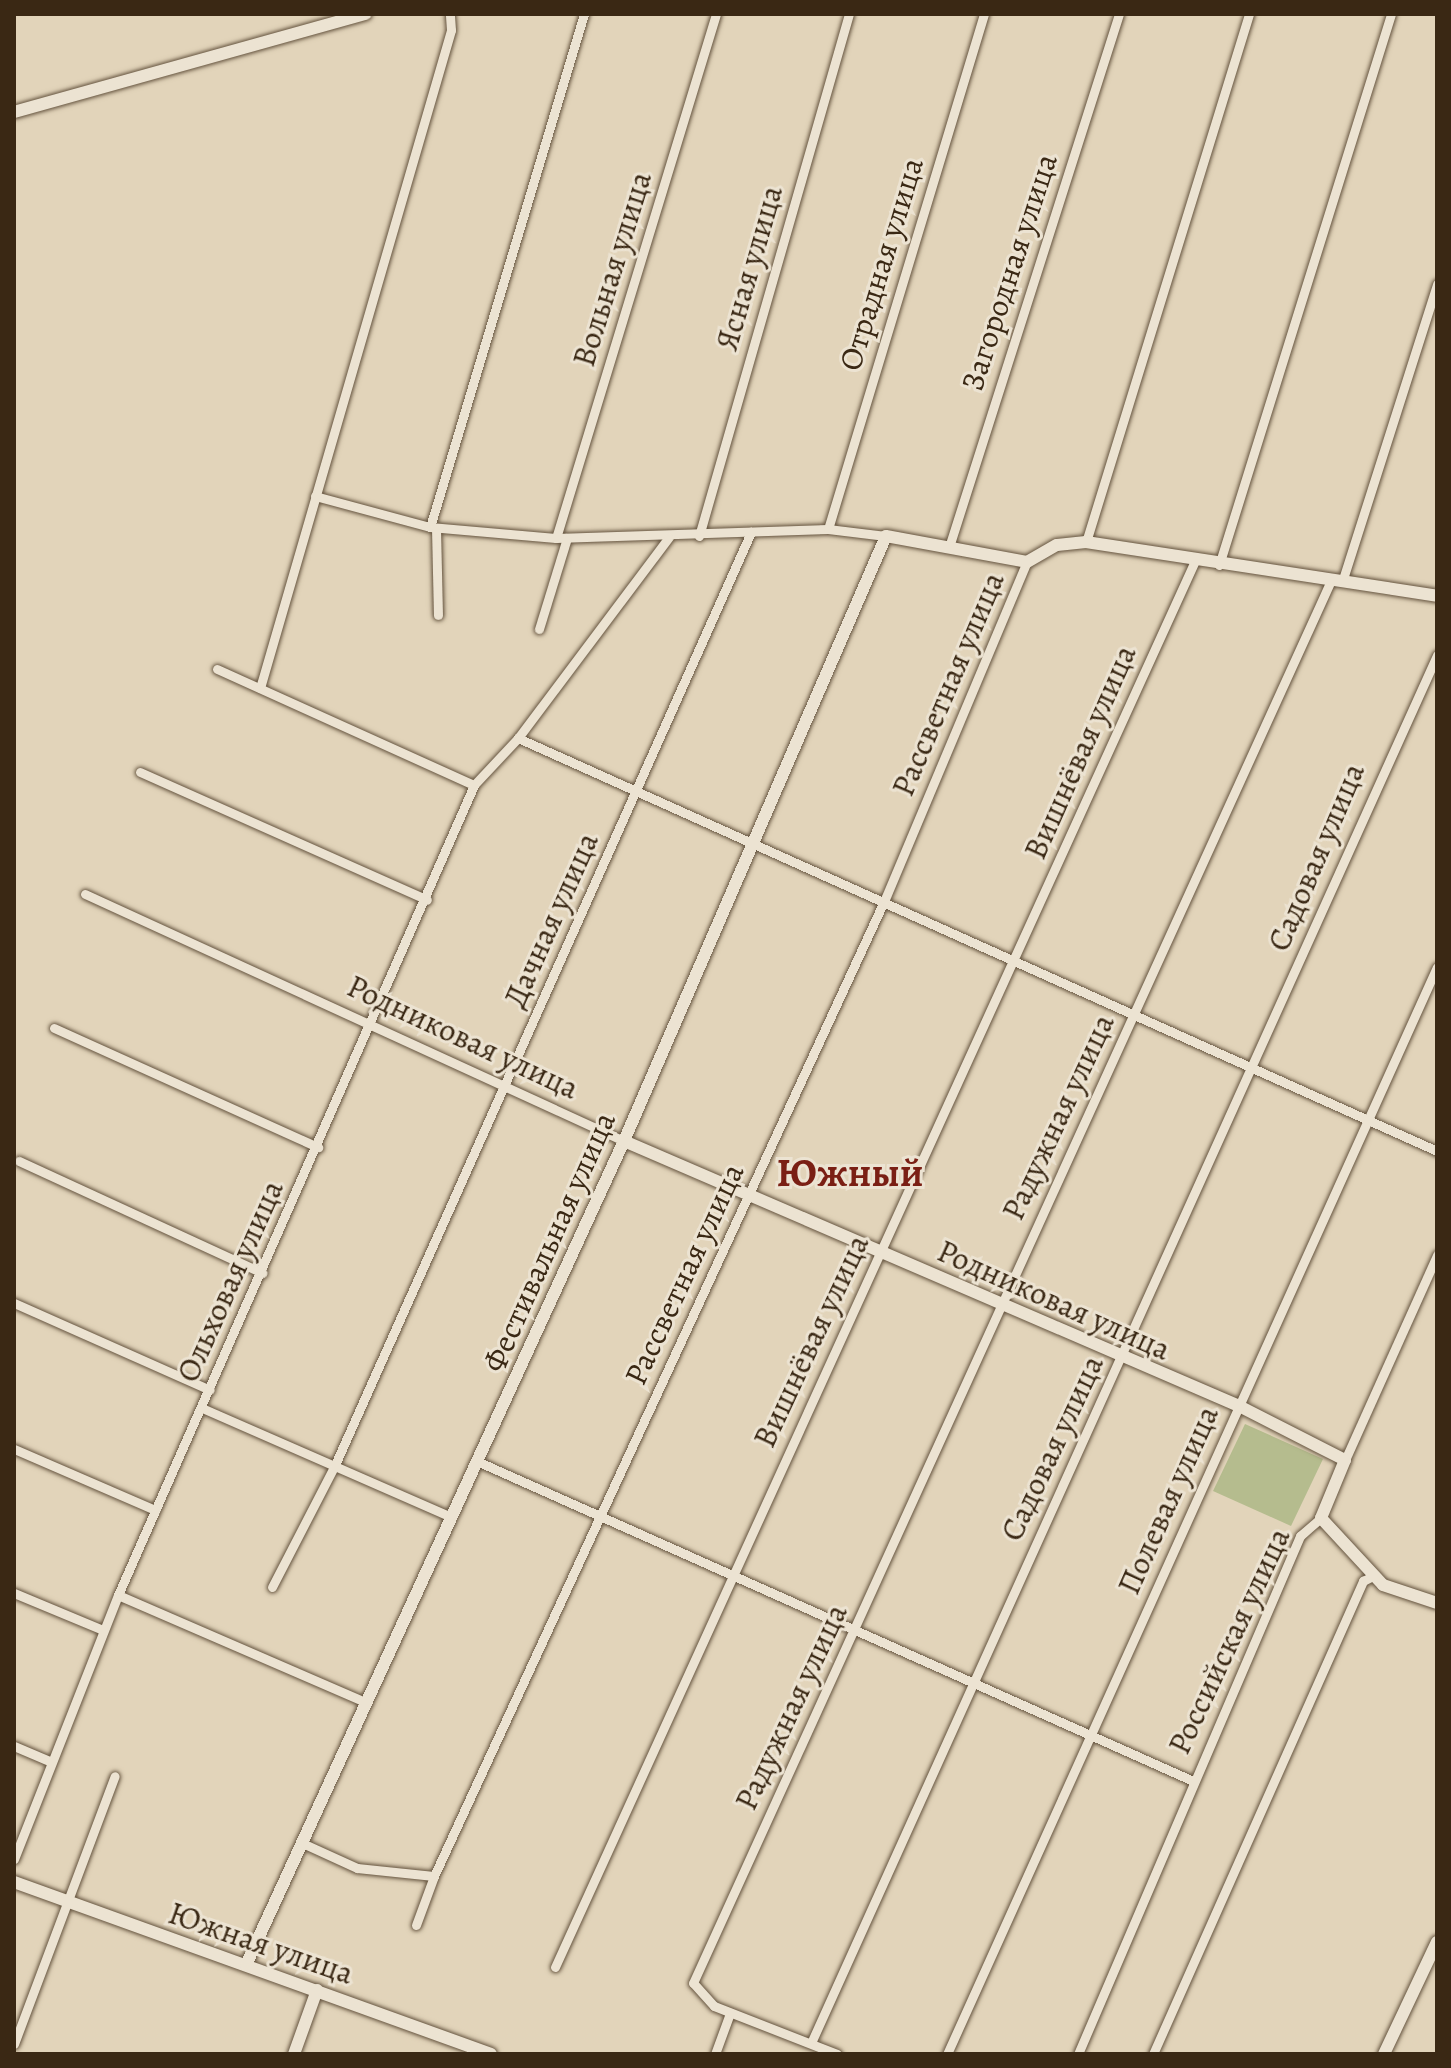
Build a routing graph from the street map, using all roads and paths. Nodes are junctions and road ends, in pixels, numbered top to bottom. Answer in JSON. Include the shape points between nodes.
{"nodes":[{"id":1,"x":366,"y":14,"type":"edge"},
{"id":2,"x":450,"y":14,"type":"edge"},
{"id":3,"x":584,"y":14,"type":"edge"},
{"id":4,"x":716,"y":14,"type":"edge"},
{"id":5,"x":849,"y":14,"type":"edge"},
{"id":6,"x":984,"y":14,"type":"edge"},
{"id":7,"x":1119,"y":14,"type":"edge"},
{"id":8,"x":1249,"y":14,"type":"edge"},
{"id":9,"x":1391,"y":14,"type":"edge"},
{"id":10,"x":14,"y":112,"type":"edge"},
{"id":11,"x":1437,"y":284,"type":"edge"},
{"id":12,"x":315,"y":496,"type":"junction"},
{"id":13,"x":433,"y":528,"type":"junction"},
{"id":14,"x":828,"y":529,"type":"junction"},
{"id":15,"x":751,"y":532,"type":"junction"},
{"id":16,"x":699,"y":536,"type":"junction"},
{"id":17,"x":886,"y":536,"type":"junction"},
{"id":18,"x":669,"y":537,"type":"junction"},
{"id":19,"x":561,"y":538,"type":"junction"},
{"id":20,"x":1086,"y":542,"type":"junction"},
{"id":21,"x":949,"y":547,"type":"junction"},
{"id":22,"x":1027,"y":562,"type":"junction"},
{"id":23,"x":1194,"y":563,"type":"junction"},
{"id":24,"x":1219,"y":565,"type":"junction"},
{"id":25,"x":1337,"y":579,"type":"junction"},
{"id":26,"x":1437,"y":596,"type":"edge"},
{"id":27,"x":438,"y":615,"type":"dead end"},
{"id":28,"x":539,"y":629,"type":"dead end"},
{"id":29,"x":1437,"y":655,"type":"edge"},
{"id":30,"x":217,"y":669,"type":"dead end"},
{"id":31,"x":260,"y":688,"type":"junction"},
{"id":32,"x":518,"y":738,"type":"junction"},
{"id":33,"x":140,"y":772,"type":"dead end"},
{"id":34,"x":474,"y":785,"type":"junction"},
{"id":35,"x":639,"y":789,"type":"junction"},
{"id":36,"x":753,"y":838,"type":"junction"},
{"id":37,"x":85,"y":894,"type":"dead end"},
{"id":38,"x":885,"y":899,"type":"junction"},
{"id":39,"x":427,"y":900,"type":"junction"},
{"id":40,"x":1017,"y":958,"type":"junction"},
{"id":41,"x":1437,"y":967,"type":"edge"},
{"id":42,"x":1135,"y":1011,"type":"junction"},
{"id":43,"x":374,"y":1021,"type":"junction"},
{"id":44,"x":54,"y":1028,"type":"dead end"},
{"id":45,"x":1255,"y":1065,"type":"junction"},
{"id":46,"x":504,"y":1086,"type":"junction"},
{"id":47,"x":1369,"y":1118,"type":"junction"},
{"id":48,"x":624,"y":1141,"type":"junction"},
{"id":49,"x":318,"y":1147,"type":"junction"},
{"id":50,"x":1437,"y":1151,"type":"edge"},
{"id":51,"x":19,"y":1161,"type":"dead end"},
{"id":52,"x":750,"y":1192,"type":"junction"},
{"id":53,"x":881,"y":1253,"type":"junction"},
{"id":54,"x":1437,"y":1255,"type":"edge"},
{"id":55,"x":263,"y":1273,"type":"junction"},
{"id":56,"x":14,"y":1303,"type":"edge"},
{"id":57,"x":1001,"y":1304,"type":"junction"},
{"id":58,"x":1121,"y":1360,"type":"junction"},
{"id":59,"x":210,"y":1390,"type":"junction"},
{"id":60,"x":1239,"y":1406,"type":"junction"},
{"id":61,"x":202,"y":1408,"type":"junction"},
{"id":62,"x":14,"y":1449,"type":"edge"},
{"id":63,"x":1345,"y":1460,"type":"junction"},
{"id":64,"x":479,"y":1462,"type":"junction"},
{"id":65,"x":334,"y":1467,"type":"junction"},
{"id":66,"x":155,"y":1510,"type":"junction"},
{"id":67,"x":601,"y":1515,"type":"junction"},
{"id":68,"x":452,"y":1517,"type":"junction"},
{"id":69,"x":1321,"y":1518,"type":"junction"},
{"id":70,"x":732,"y":1574,"type":"junction"},
{"id":71,"x":1373,"y":1576,"type":"junction"},
{"id":72,"x":272,"y":1587,"type":"dead end"},
{"id":73,"x":14,"y":1593,"type":"edge"},
{"id":74,"x":118,"y":1595,"type":"junction"},
{"id":75,"x":1437,"y":1603,"type":"edge"},
{"id":76,"x":103,"y":1630,"type":"junction"},
{"id":77,"x":854,"y":1631,"type":"junction"},
{"id":78,"x":971,"y":1686,"type":"junction"},
{"id":79,"x":365,"y":1702,"type":"junction"},
{"id":80,"x":1088,"y":1740,"type":"junction"},
{"id":81,"x":14,"y":1746,"type":"edge"},
{"id":82,"x":50,"y":1761,"type":"junction"},
{"id":83,"x":115,"y":1776,"type":"dead end"},
{"id":84,"x":1193,"y":1781,"type":"junction"},
{"id":85,"x":300,"y":1842,"type":"junction"},
{"id":86,"x":14,"y":1859,"type":"edge"},
{"id":87,"x":434,"y":1876,"type":"junction"},
{"id":88,"x":14,"y":1882,"type":"edge"},
{"id":89,"x":65,"y":1903,"type":"junction"},
{"id":90,"x":416,"y":1925,"type":"dead end"},
{"id":91,"x":1437,"y":1942,"type":"edge"},
{"id":92,"x":246,"y":1965,"type":"junction"},
{"id":93,"x":555,"y":1967,"type":"dead end"},
{"id":94,"x":317,"y":1990,"type":"junction"},
{"id":95,"x":730,"y":2013,"type":"junction"},
{"id":96,"x":811,"y":2043,"type":"junction"},
{"id":97,"x":14,"y":2044,"type":"edge"},
{"id":98,"x":294,"y":2054,"type":"edge"},
{"id":99,"x":491,"y":2054,"type":"edge"},
{"id":100,"x":715,"y":2054,"type":"edge"},
{"id":101,"x":837,"y":2054,"type":"edge"},
{"id":102,"x":947,"y":2054,"type":"edge"},
{"id":103,"x":1078,"y":2054,"type":"edge"},
{"id":104,"x":1153,"y":2054,"type":"edge"},
{"id":105,"x":1384,"y":2054,"type":"edge"}],
"edges":[{"from":1,"to":10,"type":"street"},
{"from":2,"to":12,"type":"street","via":[[451,30]]},
{"from":3,"to":13,"type":"street"},
{"from":4,"to":19,"type":"street","name":"Вольная улица"},
{"from":5,"to":16,"type":"street","name":"Ясная улица"},
{"from":6,"to":14,"type":"street","name":"Отрадная улица"},
{"from":7,"to":21,"type":"street","name":"Загородная улица"},
{"from":8,"to":20,"type":"street"},
{"from":9,"to":24,"type":"street"},
{"from":11,"to":25,"type":"street","name":"Радужная улица"},
{"from":12,"to":13,"type":"street"},
{"from":12,"to":31,"type":"street"},
{"from":13,"to":19,"type":"street"},
{"from":13,"to":27,"type":"street"},
{"from":14,"to":15,"type":"street"},
{"from":14,"to":17,"type":"street"},
{"from":15,"to":16,"type":"street"},
{"from":15,"to":35,"type":"street","name":"Дачная улица"},
{"from":16,"to":18,"type":"street"},
{"from":17,"to":21,"type":"street"},
{"from":17,"to":36,"type":"street","name":"Фестивальная улица"},
{"from":18,"to":19,"type":"street"},
{"from":18,"to":32,"type":"street","name":"Ольховая улица"},
{"from":19,"to":28,"type":"street","name":"Вольная улица"},
{"from":20,"to":22,"type":"street","via":[[1057,545]]},
{"from":20,"to":23,"type":"street"},
{"from":21,"to":22,"type":"street"},
{"from":22,"to":38,"type":"street","name":"Рассветная улица"},
{"from":23,"to":24,"type":"street"},
{"from":23,"to":40,"type":"street","name":"Вишнёвая улица"},
{"from":24,"to":25,"type":"street"},
{"from":25,"to":26,"type":"street"},
{"from":25,"to":42,"type":"street","name":"Радужная улица"},
{"from":29,"to":45,"type":"street","name":"Садовая улица"},
{"from":30,"to":31,"type":"street"},
{"from":31,"to":34,"type":"street"},
{"from":32,"to":34,"type":"street","name":"Ольховая улица"},
{"from":32,"to":35,"type":"street"},
{"from":33,"to":39,"type":"street"},
{"from":34,"to":39,"type":"street","name":"Ольховая улица"},
{"from":35,"to":36,"type":"street"},
{"from":35,"to":46,"type":"street","name":"Дачная улица"},
{"from":36,"to":38,"type":"street"},
{"from":36,"to":48,"type":"street","name":"Фестивальная улица"},
{"from":37,"to":43,"type":"street","name":"Родниковая улица"},
{"from":38,"to":40,"type":"street"},
{"from":38,"to":52,"type":"street","name":"Рассветная улица"},
{"from":39,"to":43,"type":"street","name":"Ольховая улица"},
{"from":40,"to":42,"type":"street"},
{"from":40,"to":53,"type":"street","name":"Вишнёвая улица"},
{"from":41,"to":47,"type":"street","name":"Полевая улица"},
{"from":42,"to":45,"type":"street"},
{"from":42,"to":57,"type":"street","name":"Радужная улица"},
{"from":43,"to":46,"type":"street","name":"Родниковая улица"},
{"from":43,"to":49,"type":"street","name":"Ольховая улица"},
{"from":44,"to":49,"type":"street"},
{"from":45,"to":47,"type":"street"},
{"from":45,"to":58,"type":"street","name":"Садовая улица"},
{"from":46,"to":48,"type":"street","name":"Родниковая улица"},
{"from":46,"to":65,"type":"street","name":"Дачная улица"},
{"from":47,"to":50,"type":"street"},
{"from":47,"to":60,"type":"street","name":"Полевая улица"},
{"from":48,"to":52,"type":"street","name":"Родниковая улица"},
{"from":48,"to":64,"type":"street","name":"Фестивальная улица"},
{"from":49,"to":55,"type":"street","name":"Ольховая улица"},
{"from":51,"to":55,"type":"street"},
{"from":52,"to":53,"type":"street","name":"Родниковая улица"},
{"from":52,"to":67,"type":"street","name":"Рассветная улица"},
{"from":53,"to":57,"type":"street","name":"Родниковая улица"},
{"from":53,"to":70,"type":"street","name":"Вишнёвая улица"},
{"from":54,"to":63,"type":"street","name":"Российская улица"},
{"from":55,"to":59,"type":"street","name":"Ольховая улица"},
{"from":56,"to":59,"type":"street"},
{"from":57,"to":58,"type":"street","name":"Родниковая улица"},
{"from":57,"to":77,"type":"street","name":"Радужная улица"},
{"from":58,"to":60,"type":"street","name":"Родниковая улица"},
{"from":58,"to":78,"type":"street","name":"Садовая улица"},
{"from":59,"to":61,"type":"street","name":"Ольховая улица"},
{"from":60,"to":63,"type":"street","name":"Родниковая улица"},
{"from":60,"to":80,"type":"street","name":"Полевая улица"},
{"from":61,"to":65,"type":"street"},
{"from":61,"to":66,"type":"street","name":"Ольховая улица"},
{"from":62,"to":66,"type":"street"},
{"from":63,"to":69,"type":"street","name":"Российская улица"},
{"from":64,"to":67,"type":"street"},
{"from":64,"to":68,"type":"street","name":"Фестивальная улица"},
{"from":65,"to":68,"type":"street"},
{"from":65,"to":72,"type":"street","name":"Дачная улица"},
{"from":66,"to":74,"type":"street","name":"Ольховая улица"},
{"from":67,"to":70,"type":"street"},
{"from":67,"to":87,"type":"street","name":"Рассветная улица"},
{"from":68,"to":79,"type":"street","name":"Фестивальная улица"},
{"from":69,"to":71,"type":"street"},
{"from":69,"to":84,"type":"street","name":"Российская улица","via":[[1300,1536]]},
{"from":70,"to":77,"type":"street"},
{"from":70,"to":93,"type":"street","name":"Вишнёвая улица"},
{"from":71,"to":75,"type":"street","via":[[1401,1595]]},
{"from":71,"to":104,"type":"street","via":[[1363,1581]]},
{"from":73,"to":76,"type":"street"},
{"from":74,"to":76,"type":"street","name":"Ольховая улица"},
{"from":74,"to":79,"type":"street"},
{"from":76,"to":82,"type":"street","name":"Ольховая улица"},
{"from":77,"to":78,"type":"street"},
{"from":77,"to":95,"type":"street","name":"Радужная улица","via":[[693,1983],[701,1998]]},
{"from":78,"to":80,"type":"street"},
{"from":78,"to":96,"type":"street","name":"Садовая улица"},
{"from":79,"to":85,"type":"street","name":"Фестивальная улица"},
{"from":80,"to":84,"type":"street"},
{"from":80,"to":102,"type":"street","name":"Полевая улица"},
{"from":81,"to":82,"type":"street"},
{"from":82,"to":86,"type":"street","name":"Ольховая улица"},
{"from":83,"to":89,"type":"street"},
{"from":84,"to":103,"type":"street","name":"Российская улица"},
{"from":85,"to":87,"type":"street","via":[[357,1868]]},
{"from":85,"to":92,"type":"street","name":"Фестивальная улица"},
{"from":87,"to":90,"type":"street","name":"Рассветная улица"},
{"from":88,"to":89,"type":"street","name":"Южная улица"},
{"from":89,"to":92,"type":"street","name":"Южная улица"},
{"from":89,"to":97,"type":"street"},
{"from":91,"to":105,"type":"street"},
{"from":92,"to":94,"type":"street","name":"Южная улица"},
{"from":94,"to":98,"type":"street"},
{"from":94,"to":99,"type":"street","name":"Южная улица"},
{"from":95,"to":96,"type":"street"},
{"from":95,"to":100,"type":"street"},
{"from":96,"to":101,"type":"street"}]}
